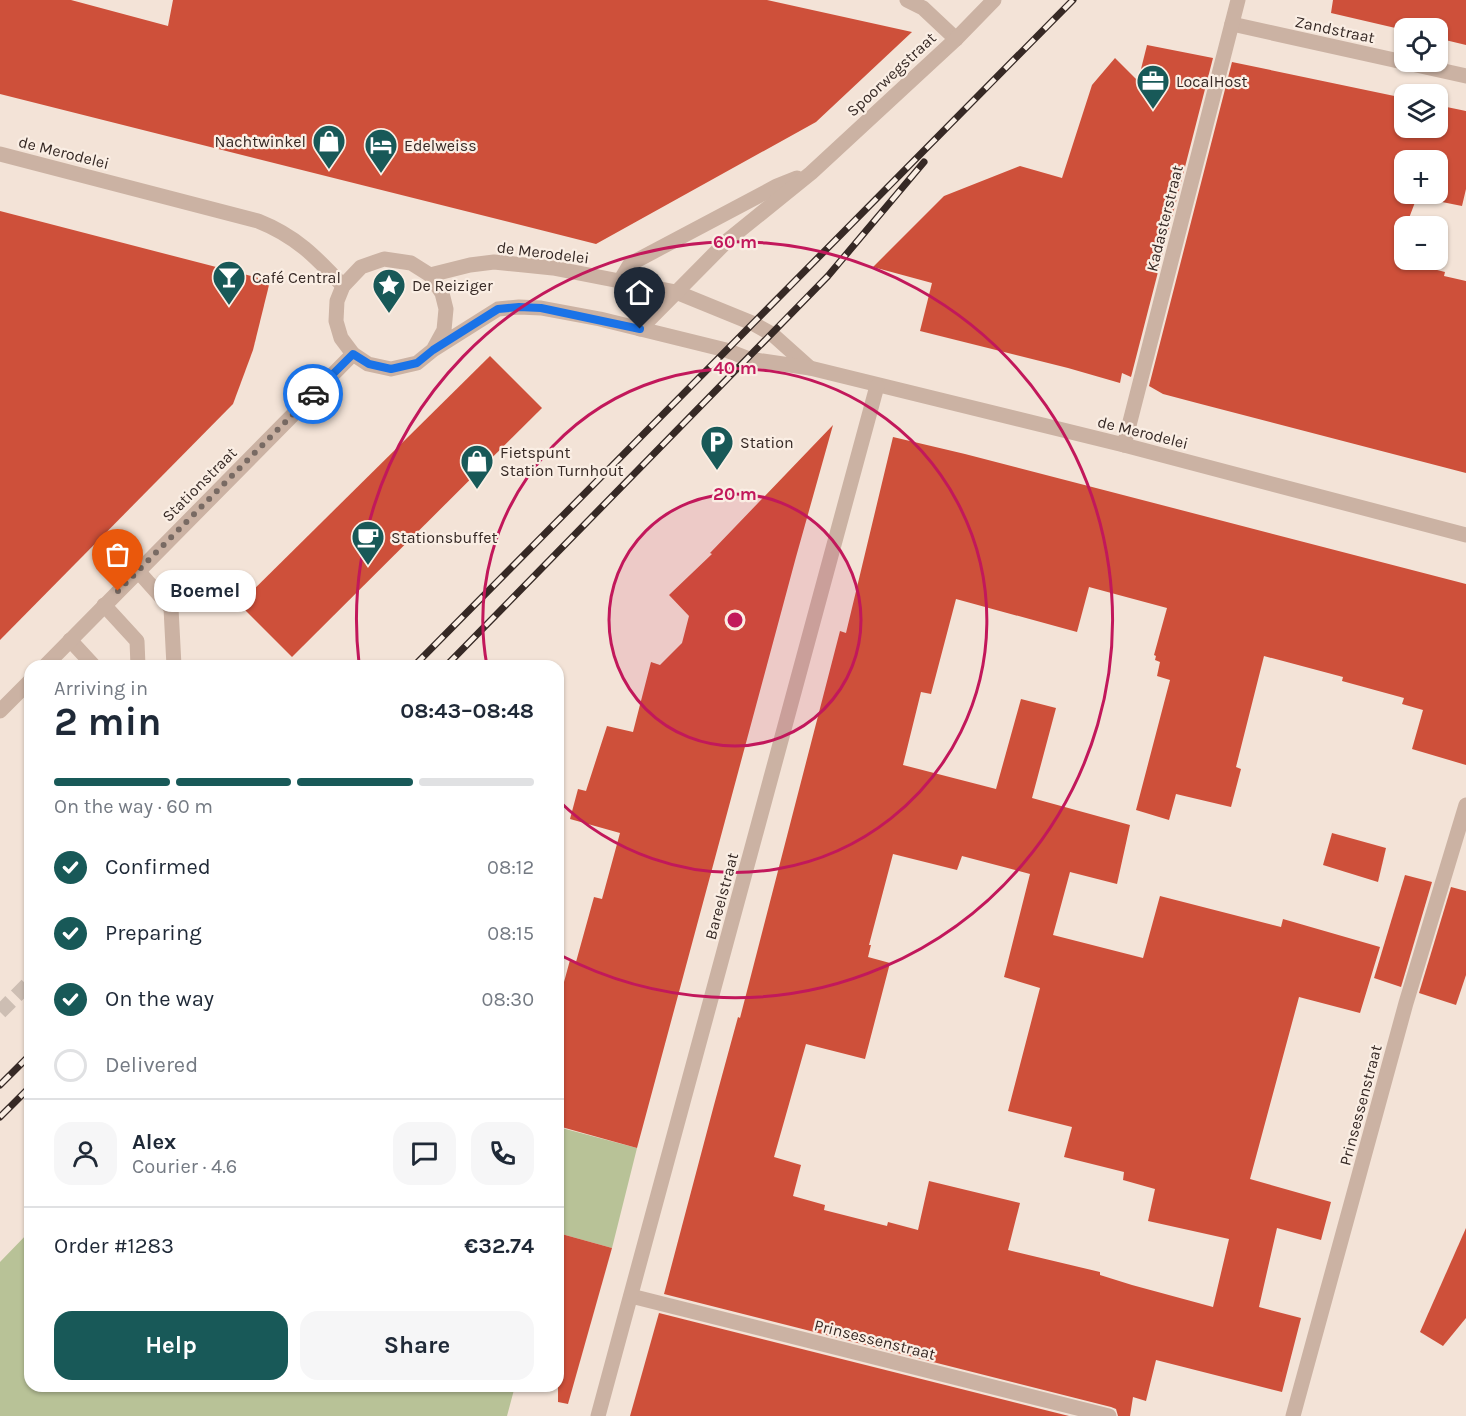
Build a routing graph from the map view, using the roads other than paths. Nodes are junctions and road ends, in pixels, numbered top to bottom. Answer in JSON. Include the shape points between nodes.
{"nodes":[{"id":1,"x":907,"y":0,"type":"edge"},
{"id":2,"x":994,"y":0,"type":"edge"},
{"id":3,"x":1238,"y":0,"type":"edge"},
{"id":4,"x":1232,"y":24,"type":"junction"},
{"id":5,"x":956,"y":39,"type":"junction"},
{"id":6,"x":1466,"y":76,"type":"edge"},
{"id":7,"x":0,"y":154,"type":"edge"},
{"id":8,"x":811,"y":173,"type":"junction"},
{"id":9,"x":430,"y":275,"type":"junction"},
{"id":10,"x":620,"y":281,"type":"junction"},
{"id":11,"x":343,"y":286,"type":"junction"},
{"id":12,"x":676,"y":292,"type":"junction"},
{"id":13,"x":640,"y":329,"type":"junction"},
{"id":14,"x":433,"y":350,"type":"junction"},
{"id":15,"x":353,"y":354,"type":"junction"},
{"id":16,"x":810,"y":368,"type":"junction"},
{"id":17,"x":878,"y":386,"type":"junction"},
{"id":18,"x":1124,"y":445,"type":"junction"},
{"id":19,"x":1466,"y":535,"type":"edge"},
{"id":20,"x":138,"y":571,"type":"junction"},
{"id":21,"x":104,"y":605,"type":"junction"},
{"id":22,"x":70,"y":640,"type":"junction"},
{"id":23,"x":51,"y":660,"type":"edge"},
{"id":24,"x":88,"y":660,"type":"edge"},
{"id":25,"x":138,"y":660,"type":"edge"},
{"id":26,"x":174,"y":660,"type":"edge"},
{"id":27,"x":24,"y":687,"type":"edge"},
{"id":28,"x":0,"y":711,"type":"edge"},
{"id":29,"x":1466,"y":805,"type":"edge"},
{"id":30,"x":632,"y":1296,"type":"junction"},
{"id":31,"x":598,"y":1416,"type":"edge"},
{"id":32,"x":1109,"y":1416,"type":"edge"},
{"id":33,"x":1293,"y":1416,"type":"edge"}],
"edges":[{"from":1,"to":5,"type":"street","via":[[923,8]]},
{"from":2,"to":5,"type":"street","name":"Spoorwegstraat"},
{"from":3,"to":4,"type":"street","name":"Kadasterstraat"},
{"from":4,"to":6,"type":"street","name":"Zandstraat"},
{"from":4,"to":18,"type":"street","name":"Kadasterstraat"},
{"from":5,"to":8,"type":"street","name":"Spoorwegstraat"},
{"from":7,"to":11,"type":"street","name":"de Merodelei","via":[[279,229],[311,252]]},
{"from":8,"to":10,"type":"street","name":"Spoorwegstraat","via":[[777,186],[630,264]]},
{"from":8,"to":12,"type":"street","name":"Spoorwegstraat","via":[[728,240]]},
{"from":9,"to":10,"type":"street","name":"de Merodelei","via":[[494,262]]},
{"from":9,"to":11,"type":"street","via":[[411,263],[384,259],[361,267]]},
{"from":9,"to":14,"type":"street","via":[[442,293],[446,309],[444,330]]},
{"from":10,"to":12,"type":"street","name":"de Merodelei"},
{"from":11,"to":15,"type":"street","via":[[336,321],[341,338]]},
{"from":12,"to":13,"type":"street","name":"Spoorwegstraat"},
{"from":12,"to":16,"type":"street","name":"de Merodelei","via":[[772,334]]},
{"from":13,"to":14,"type":"street","name":"de Merodelei","via":[[541,308],[498,309]]},
{"from":13,"to":16,"type":"street","name":"de Merodelei","via":[[749,358]]},
{"from":14,"to":15,"type":"street","name":"de Merodelei","via":[[417,363],[391,369],[369,364]]},
{"from":15,"to":20,"type":"street","name":"Stationstraat"},
{"from":16,"to":17,"type":"street","name":"de Merodelei"},
{"from":17,"to":18,"type":"street","name":"de Merodelei"},
{"from":17,"to":30,"type":"street","name":"Bareelstraat"},
{"from":18,"to":19,"type":"street","name":"de Merodelei"},
{"from":20,"to":21,"type":"street","name":"Stationstraat"},
{"from":20,"to":26,"type":"street","via":[[171,608]]},
{"from":21,"to":22,"type":"street","name":"Stationstraat"},
{"from":21,"to":25,"type":"street","via":[[137,641]]},
{"from":22,"to":23,"type":"street","name":"Stationstraat"},
{"from":22,"to":24,"type":"street"},
{"from":27,"to":28,"type":"street"},
{"from":29,"to":33,"type":"street","name":"Prinsessenstraat","via":[[1406,1003]]},
{"from":30,"to":31,"type":"street","name":"Bareelstraat"},
{"from":30,"to":32,"type":"street","name":"Prinsessenstraat"}]}
